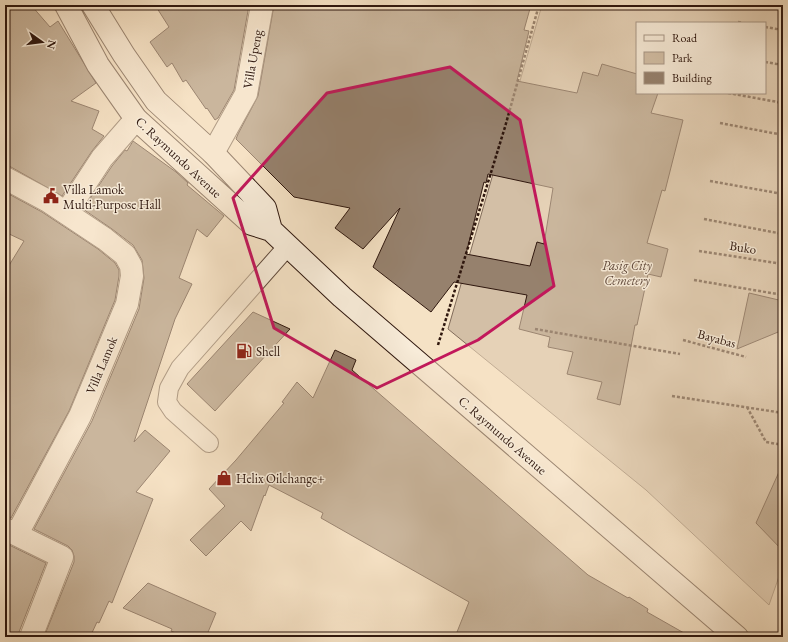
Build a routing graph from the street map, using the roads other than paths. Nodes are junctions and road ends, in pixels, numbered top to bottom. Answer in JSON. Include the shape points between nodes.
{"nodes":[{"id":1,"x":66,"y":5,"type":"edge"},
{"id":2,"x":93,"y":5,"type":"edge"},
{"id":3,"x":262,"y":5,"type":"edge"},
{"id":4,"x":136,"y":119,"type":"junction"},
{"id":5,"x":213,"y":153,"type":"junction"},
{"id":6,"x":5,"y":178,"type":"edge"},
{"id":7,"x":66,"y":213,"type":"junction"},
{"id":8,"x":271,"y":230,"type":"junction"},
{"id":9,"x":288,"y":247,"type":"junction"},
{"id":10,"x":209,"y":443,"type":"dead end"},
{"id":11,"x":11,"y":532,"type":"edge"},
{"id":12,"x":31,"y":637,"type":"edge"},
{"id":13,"x":737,"y":637,"type":"edge"}],
"edges":[{"from":1,"to":4,"type":"main road","name":"C. Raymundo Avenue","via":[[98,65]]},
{"from":2,"to":5,"type":"main road","name":"C. Raymundo Avenue","via":[[156,101]]},
{"from":3,"to":5,"type":"main road","name":"Villa Upeng","via":[[246,94]]},
{"from":4,"to":7,"type":"main road","via":[[102,158]]},
{"from":4,"to":8,"type":"main road","name":"C. Raymundo Avenue","via":[[252,224]]},
{"from":5,"to":8,"type":"main road","name":"C. Raymundo Avenue","via":[[265,208]]},
{"from":6,"to":7,"type":"main road","name":"Villa Lamok"},
{"from":7,"to":11,"type":"main road","name":"Villa Lamok","via":[[125,255],[131,266],[132,276],[127,304],[80,416]]},
{"from":8,"to":9,"type":"main road","name":"C. Raymundo Avenue"},
{"from":9,"to":10,"type":"lane","via":[[180,368],[169,388],[167,402],[173,411]]},
{"from":9,"to":13,"type":"main road","name":"C. Raymundo Avenue","via":[[342,297]]},
{"from":11,"to":12,"type":"main road","via":[[62,558]]}]}
